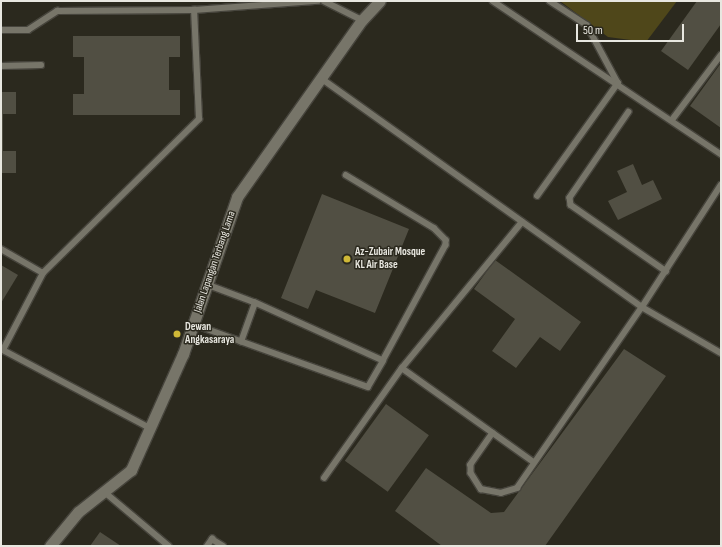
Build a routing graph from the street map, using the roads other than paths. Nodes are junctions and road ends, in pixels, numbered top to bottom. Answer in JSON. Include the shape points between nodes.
{"nodes":[{"id":1,"x":318,"y":1,"type":"edge"},
{"id":2,"x":324,"y":1,"type":"edge"},
{"id":3,"x":380,"y":1,"type":"edge"},
{"id":4,"x":493,"y":1,"type":"edge"},
{"id":5,"x":550,"y":1,"type":"edge"},
{"id":6,"x":194,"y":10,"type":"junction"},
{"id":7,"x":362,"y":20,"type":"junction"},
{"id":8,"x":1,"y":30,"type":"edge"},
{"id":9,"x":721,"y":55,"type":"edge"},
{"id":10,"x":41,"y":65,"type":"dead end"},
{"id":11,"x":1,"y":66,"type":"edge"},
{"id":12,"x":321,"y":78,"type":"junction"},
{"id":13,"x":618,"y":82,"type":"junction"},
{"id":14,"x":629,"y":112,"type":"dead end"},
{"id":15,"x":672,"y":120,"type":"junction"},
{"id":16,"x":721,"y":154,"type":"edge"},
{"id":17,"x":346,"y":174,"type":"dead end"},
{"id":18,"x":721,"y":185,"type":"edge"},
{"id":19,"x":537,"y":196,"type":"dead end"},
{"id":20,"x":522,"y":222,"type":"junction"},
{"id":21,"x":1,"y":249,"type":"edge"},
{"id":22,"x":666,"y":271,"type":"junction"},
{"id":23,"x":43,"y":273,"type":"junction"},
{"id":24,"x":207,"y":285,"type":"junction"},
{"id":25,"x":255,"y":303,"type":"junction"},
{"id":26,"x":642,"y":307,"type":"junction"},
{"id":27,"x":193,"y":324,"type":"junction"},
{"id":28,"x":241,"y":342,"type":"junction"},
{"id":29,"x":2,"y":350,"type":"edge"},
{"id":30,"x":721,"y":353,"type":"edge"},
{"id":31,"x":383,"y":361,"type":"junction"},
{"id":32,"x":402,"y":368,"type":"junction"},
{"id":33,"x":150,"y":428,"type":"junction"},
{"id":34,"x":493,"y":433,"type":"junction"},
{"id":35,"x":534,"y":462,"type":"junction"},
{"id":36,"x":324,"y":478,"type":"dead end"},
{"id":37,"x":106,"y":493,"type":"junction"},
{"id":38,"x":50,"y":546,"type":"edge"},
{"id":39,"x":169,"y":546,"type":"edge"},
{"id":40,"x":207,"y":546,"type":"edge"},
{"id":41,"x":223,"y":546,"type":"edge"}],
"edges":[{"from":1,"to":6,"type":"lane"},
{"from":2,"to":7,"type":"lane"},
{"from":3,"to":7,"type":"street","name":"Jalan Lapangan Terbang Lama"},
{"from":4,"to":13,"type":"lane"},
{"from":5,"to":13,"type":"lane","via":[[587,25]]},
{"from":6,"to":8,"type":"lane","via":[[57,11],[28,30]]},
{"from":6,"to":23,"type":"lane","via":[[199,119]]},
{"from":7,"to":12,"type":"street","name":"Jalan Lapangan Terbang Lama"},
{"from":9,"to":15,"type":"lane"},
{"from":10,"to":11,"type":"lane"},
{"from":12,"to":20,"type":"lane"},
{"from":12,"to":24,"type":"street","name":"Jalan Lapangan Terbang Lama","via":[[237,197]]},
{"from":13,"to":15,"type":"lane"},
{"from":13,"to":19,"type":"lane"},
{"from":14,"to":22,"type":"lane","via":[[570,198],[571,205]]},
{"from":15,"to":16,"type":"lane"},
{"from":17,"to":31,"type":"lane","via":[[434,228],[446,240],[446,245]]},
{"from":18,"to":22,"type":"lane"},
{"from":20,"to":26,"type":"lane"},
{"from":20,"to":32,"type":"lane"},
{"from":21,"to":23,"type":"lane"},
{"from":22,"to":26,"type":"lane"},
{"from":23,"to":29,"type":"lane"},
{"from":24,"to":25,"type":"lane"},
{"from":24,"to":27,"type":"street","name":"Jalan Lapangan Terbang Lama"},
{"from":25,"to":28,"type":"lane"},
{"from":25,"to":31,"type":"lane"},
{"from":26,"to":30,"type":"lane"},
{"from":26,"to":35,"type":"lane"},
{"from":27,"to":28,"type":"lane"},
{"from":27,"to":33,"type":"street","name":"Jalan Lapangan Terbang Lama"},
{"from":28,"to":31,"type":"lane","via":[[368,387]]},
{"from":29,"to":33,"type":"lane"},
{"from":32,"to":34,"type":"lane"},
{"from":32,"to":36,"type":"lane"},
{"from":33,"to":37,"type":"street","name":"Jalan Lapangan Terbang Lama","via":[[131,470]]},
{"from":34,"to":35,"type":"lane"},
{"from":34,"to":35,"type":"lane","via":[[471,465],[471,473],[481,488],[501,493],[517,488]]},
{"from":37,"to":38,"type":"street","name":"Jalan Lapangan Terbang Lama","via":[[78,512]]},
{"from":37,"to":39,"type":"lane"},
{"from":40,"to":41,"type":"lane","via":[[212,539]]}]}
